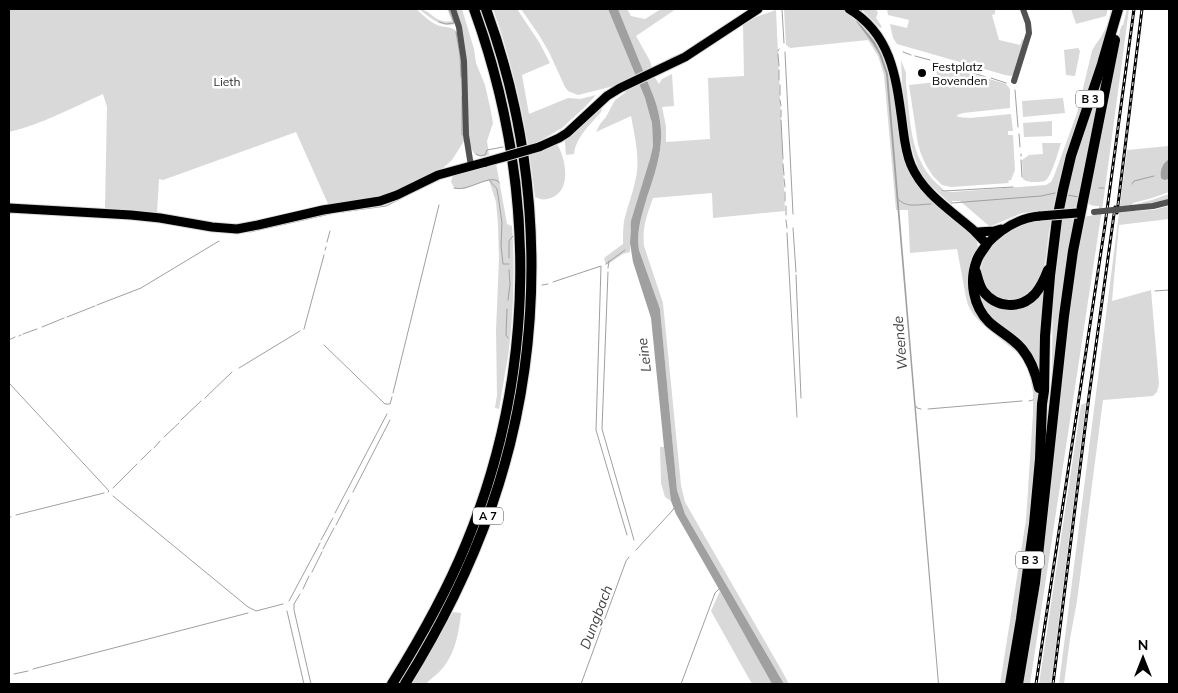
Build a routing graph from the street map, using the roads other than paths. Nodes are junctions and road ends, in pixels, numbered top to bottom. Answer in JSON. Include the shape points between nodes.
{"nodes":[{"id":1,"x":453,"y":9,"type":"edge"},
{"id":2,"x":474,"y":9,"type":"edge"},
{"id":3,"x":486,"y":9,"type":"edge"},
{"id":4,"x":758,"y":9,"type":"edge"},
{"id":5,"x":1023,"y":9,"type":"edge"},
{"id":6,"x":1119,"y":9,"type":"edge"},
{"id":7,"x":851,"y":10,"type":"edge"},
{"id":8,"x":1014,"y":81,"type":"dead end"},
{"id":9,"x":471,"y":166,"type":"junction"},
{"id":10,"x":1169,"y":202,"type":"edge"},
{"id":11,"x":9,"y":208,"type":"edge"},
{"id":12,"x":1078,"y":213,"type":"junction"},
{"id":13,"x":1004,"y":229,"type":"junction"},
{"id":14,"x":976,"y":231,"type":"junction"},
{"id":15,"x":988,"y":243,"type":"junction"},
{"id":16,"x":1052,"y":262,"type":"junction"},
{"id":17,"x":975,"y":269,"type":"junction"},
{"id":18,"x":1049,"y":305,"type":"junction"},
{"id":19,"x":1042,"y":404,"type":"junction"},
{"id":20,"x":1046,"y":479,"type":"junction"},
{"id":21,"x":392,"y":684,"type":"edge"},
{"id":22,"x":405,"y":684,"type":"edge"},
{"id":23,"x":1010,"y":684,"type":"edge"},
{"id":24,"x":1018,"y":684,"type":"edge"}],
"edges":[{"from":1,"to":9,"type":"street","via":[[463,52],[466,135]]},
{"from":2,"to":21,"type":"highway","number":"A 7","via":[[501,98],[516,185],[521,268],[516,354],[500,439],[475,522],[441,599]]},
{"from":3,"to":22,"type":"highway","number":"A 7","via":[[513,101],[527,184],[532,269],[526,356],[510,442],[485,524],[452,601]]},
{"from":4,"to":9,"type":"main road","bridge":true,"via":[[694,52],[607,96],[559,138],[539,147]]},
{"from":5,"to":8,"type":"street","via":[[1029,33]]},
{"from":6,"to":12,"type":"highway"},
{"from":6,"to":16,"type":"highway","number":"B 3","via":[[1071,156]]},
{"from":7,"to":14,"type":"main road","via":[[879,36],[893,66],[911,166],[922,185]]},
{"from":9,"to":11,"type":"main road","via":[[433,177],[380,201],[237,229],[131,215]]},
{"from":10,"to":12,"type":"street","bridge":true},
{"from":12,"to":13,"type":"main road","bridge":true,"via":[[1020,220]]},
{"from":12,"to":20,"type":"highway"},
{"from":13,"to":14,"type":"main road"},
{"from":13,"to":15,"type":"main road"},
{"from":14,"to":15,"type":"main road"},
{"from":15,"to":17,"type":"highway"},
{"from":16,"to":17,"type":"highway","via":[[1035,294],[1014,305],[991,299],[982,289]]},
{"from":16,"to":18,"type":"highway","number":"B 3"},
{"from":17,"to":19,"type":"highway","via":[[973,284],[977,305],[989,322],[1016,342],[1031,361]]},
{"from":18,"to":19,"type":"highway","number":"B 3"},
{"from":18,"to":20,"type":"highway","number":"B 3"},
{"from":19,"to":23,"type":"highway","number":"B 3","via":[[1034,524]]},
{"from":20,"to":24,"type":"highway","number":"B 3","via":[[1035,583]]}]}
